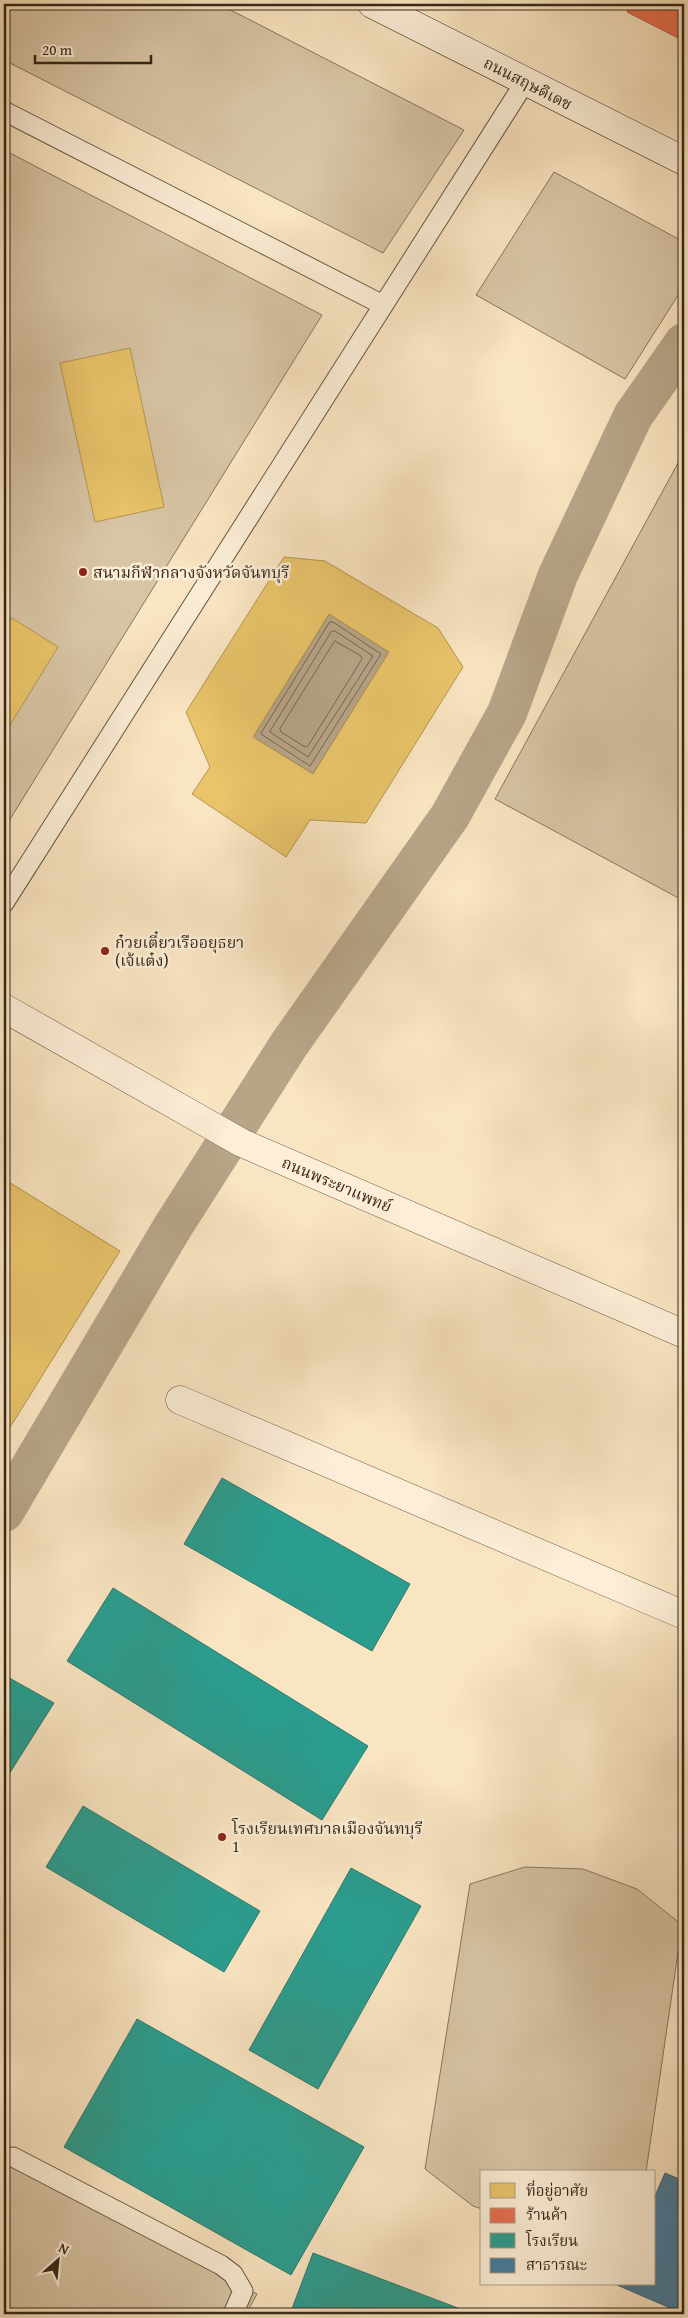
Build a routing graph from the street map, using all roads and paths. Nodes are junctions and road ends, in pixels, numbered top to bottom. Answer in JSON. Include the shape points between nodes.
{"nodes":[{"id":1,"x":372,"y":4,"type":"edge"},
{"id":2,"x":525,"y":82,"type":"junction"},
{"id":3,"x":4,"y":111,"type":"edge"},
{"id":4,"x":684,"y":161,"type":"edge"},
{"id":5,"x":383,"y":305,"type":"junction"},
{"id":6,"x":4,"y":903,"type":"edge"},
{"id":7,"x":4,"y":1008,"type":"edge"},
{"id":8,"x":684,"y":1334,"type":"edge"},
{"id":9,"x":180,"y":1400,"type":"dead end"},
{"id":10,"x":684,"y":1615,"type":"edge"},
{"id":11,"x":13,"y":2157,"type":"dead end"},
{"id":12,"x":233,"y":2314,"type":"edge"}],
"edges":[{"from":1,"to":2,"type":"street","name":"ถนนสฤษดิเดช"},
{"from":2,"to":4,"type":"street","name":"ถนนสฤษดิเดช"},
{"from":2,"to":5,"type":"lane"},
{"from":3,"to":5,"type":"lane"},
{"from":5,"to":6,"type":"lane"},
{"from":7,"to":8,"type":"street","name":"ถนนพระยาแพทย์","via":[[230,1137]]},
{"from":9,"to":10,"type":"street"},
{"from":11,"to":12,"type":"lane","via":[[221,2265],[233,2274],[243,2291]]}]}
